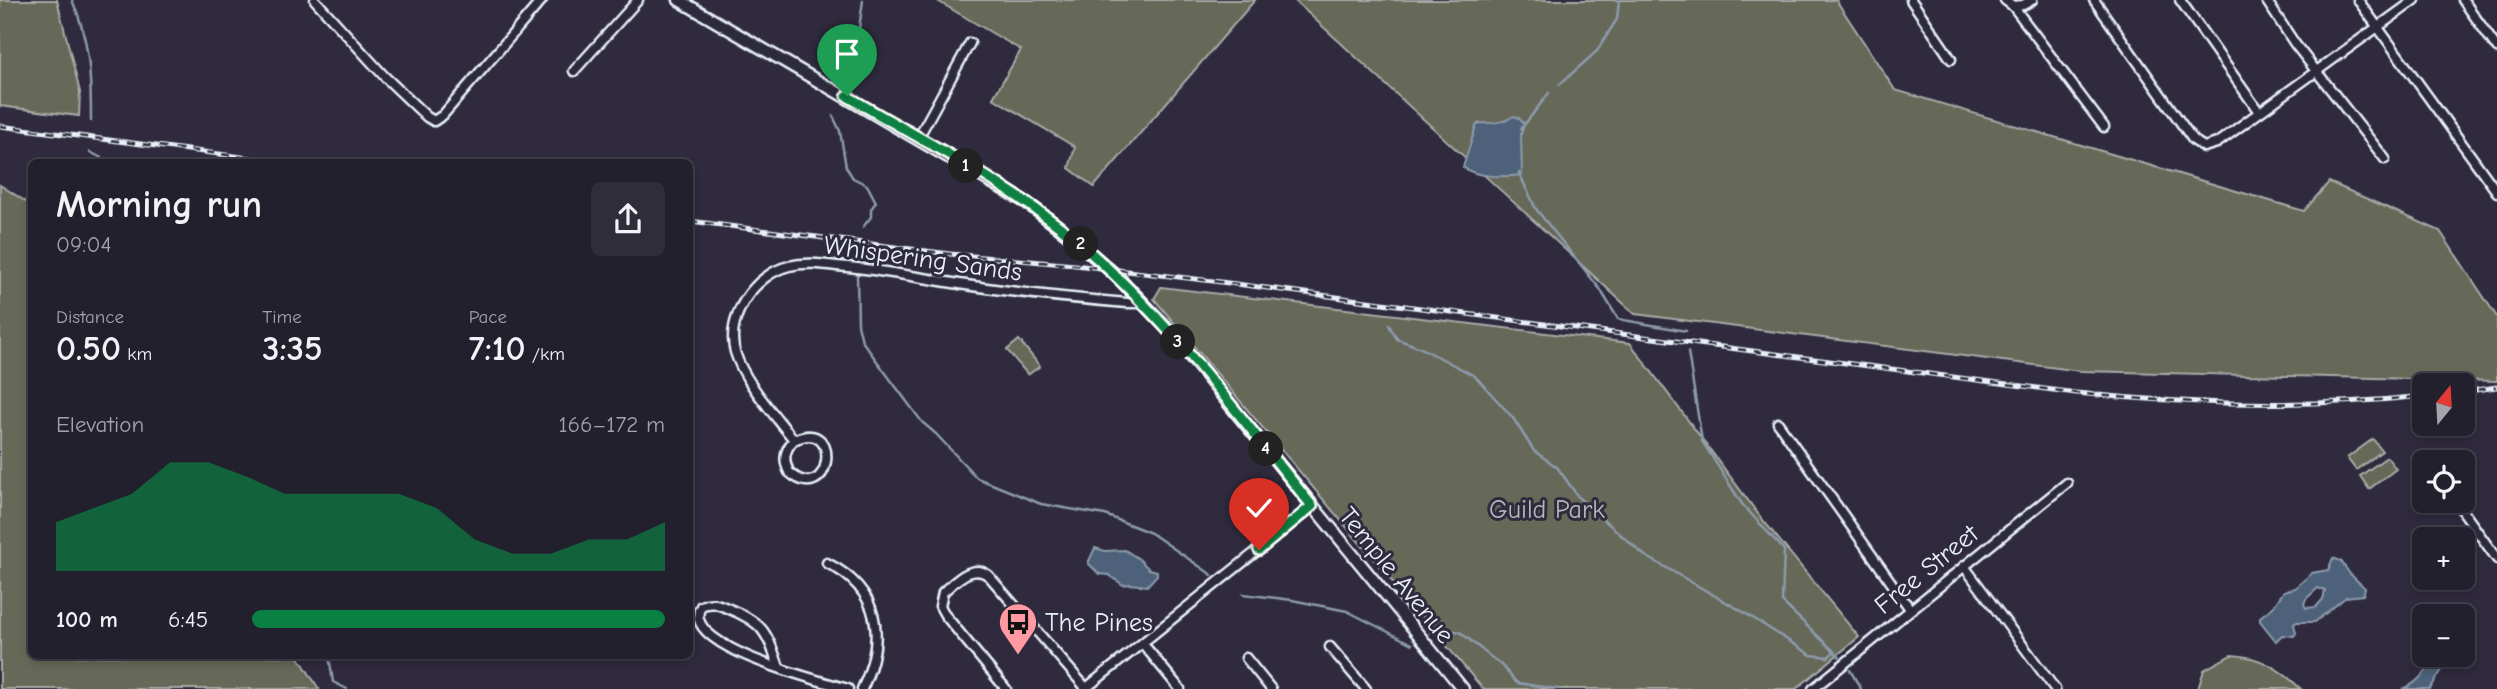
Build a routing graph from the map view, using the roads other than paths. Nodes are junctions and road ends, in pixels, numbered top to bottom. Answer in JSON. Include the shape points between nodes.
{"nodes":[{"id":1,"x":315,"y":0,"type":"edge"},
{"id":2,"x":542,"y":0,"type":"edge"},
{"id":3,"x":638,"y":0,"type":"edge"},
{"id":4,"x":680,"y":0,"type":"edge"},
{"id":5,"x":1911,"y":0,"type":"edge"},
{"id":6,"x":2005,"y":0,"type":"edge"},
{"id":7,"x":2032,"y":0,"type":"edge"},
{"id":8,"x":2094,"y":0,"type":"edge"},
{"id":9,"x":2180,"y":0,"type":"edge"},
{"id":10,"x":2266,"y":0,"type":"edge"},
{"id":11,"x":2358,"y":0,"type":"edge"},
{"id":12,"x":2415,"y":0,"type":"edge"},
{"id":13,"x":2463,"y":0,"type":"edge"},
{"id":14,"x":2013,"y":6,"type":"junction"},
{"id":15,"x":2378,"y":27,"type":"junction"},
{"id":16,"x":970,"y":43,"type":"dead end"},
{"id":17,"x":2497,"y":48,"type":"edge"},
{"id":18,"x":1951,"y":59,"type":"dead end"},
{"id":19,"x":2317,"y":70,"type":"junction"},
{"id":20,"x":574,"y":71,"type":"dead end"},
{"id":21,"x":2259,"y":112,"type":"junction"},
{"id":22,"x":2104,"y":128,"type":"dead end"},
{"id":23,"x":918,"y":138,"type":"junction"},
{"id":24,"x":2385,"y":159,"type":"dead end"},
{"id":25,"x":2497,"y":192,"type":"edge"},
{"id":26,"x":1143,"y":303,"type":"junction"},
{"id":27,"x":1778,"y":423,"type":"dead end"},
{"id":28,"x":794,"y":440,"type":"junction"},
{"id":29,"x":2067,"y":483,"type":"dead end"},
{"id":30,"x":1312,"y":506,"type":"junction"},
{"id":31,"x":2464,"y":513,"type":"edge"},
{"id":32,"x":2497,"y":559,"type":"edge"},
{"id":33,"x":827,"y":563,"type":"dead end"},
{"id":34,"x":1964,"y":566,"type":"junction"},
{"id":35,"x":1910,"y":609,"type":"junction"},
{"id":36,"x":1143,"y":644,"type":"junction"},
{"id":37,"x":1330,"y":646,"type":"dead end"},
{"id":38,"x":1246,"y":658,"type":"dead end"},
{"id":39,"x":779,"y":667,"type":"junction"},
{"id":40,"x":1459,"y":688,"type":"edge"},
{"id":41,"x":848,"y":689,"type":"edge"},
{"id":42,"x":862,"y":689,"type":"edge"},
{"id":43,"x":1006,"y":689,"type":"edge"},
{"id":44,"x":1086,"y":689,"type":"edge"},
{"id":45,"x":1180,"y":689,"type":"edge"},
{"id":46,"x":1271,"y":689,"type":"edge"},
{"id":47,"x":1366,"y":689,"type":"edge"},
{"id":48,"x":1813,"y":689,"type":"edge"},
{"id":49,"x":2055,"y":689,"type":"edge"}],
"edges":[{"from":1,"to":2,"type":"street","via":[[385,77],[434,121]]},
{"from":3,"to":20,"type":"street"},
{"from":4,"to":23,"type":"street","name":"Temple Avenue"},
{"from":5,"to":18,"type":"street"},
{"from":6,"to":14,"type":"street"},
{"from":7,"to":14,"type":"street"},
{"from":8,"to":21,"type":"street","via":[[2193,140],[2204,147],[2217,143]]},
{"from":9,"to":21,"type":"street"},
{"from":10,"to":19,"type":"street"},
{"from":11,"to":15,"type":"street"},
{"from":12,"to":15,"type":"street"},
{"from":13,"to":17,"type":"street"},
{"from":14,"to":22,"type":"street"},
{"from":15,"to":19,"type":"street"},
{"from":15,"to":25,"type":"street"},
{"from":16,"to":23,"type":"street"},
{"from":19,"to":21,"type":"street"},
{"from":19,"to":24,"type":"street"},
{"from":23,"to":26,"type":"street","name":"Temple Avenue","via":[[1046,217]]},
{"from":26,"to":28,"type":"street","name":"Whispering Sands","via":[[1047,295],[878,269],[807,263],[783,268],[761,281],[746,298],[736,319],[733,343],[741,366]]},
{"from":26,"to":30,"type":"street","name":"Temple Avenue"},
{"from":27,"to":35,"type":"street"},
{"from":28,"to":28,"type":"street","via":[[813,438],[825,447],[827,465],[820,476],[803,480],[789,472],[785,458]]},
{"from":29,"to":34,"type":"street","name":"Free Street"},
{"from":30,"to":36,"type":"street"},
{"from":30,"to":40,"type":"street","name":"Temple Avenue"},
{"from":31,"to":32,"type":"street"},
{"from":33,"to":42,"type":"street","via":[[855,581],[872,612],[876,648]]},
{"from":34,"to":35,"type":"street","name":"Free Street"},
{"from":34,"to":49,"type":"street"},
{"from":35,"to":48,"type":"street","name":"Free Street"},
{"from":36,"to":44,"type":"street"},
{"from":36,"to":45,"type":"street"},
{"from":37,"to":47,"type":"street"},
{"from":38,"to":46,"type":"street"},
{"from":39,"to":39,"type":"street","via":[[766,635],[754,620],[715,603],[701,606],[697,614],[701,623],[723,644]]},
{"from":39,"to":41,"type":"street"},
{"from":43,"to":44,"type":"street","via":[[940,606],[943,592],[974,570],[989,576]]}]}
